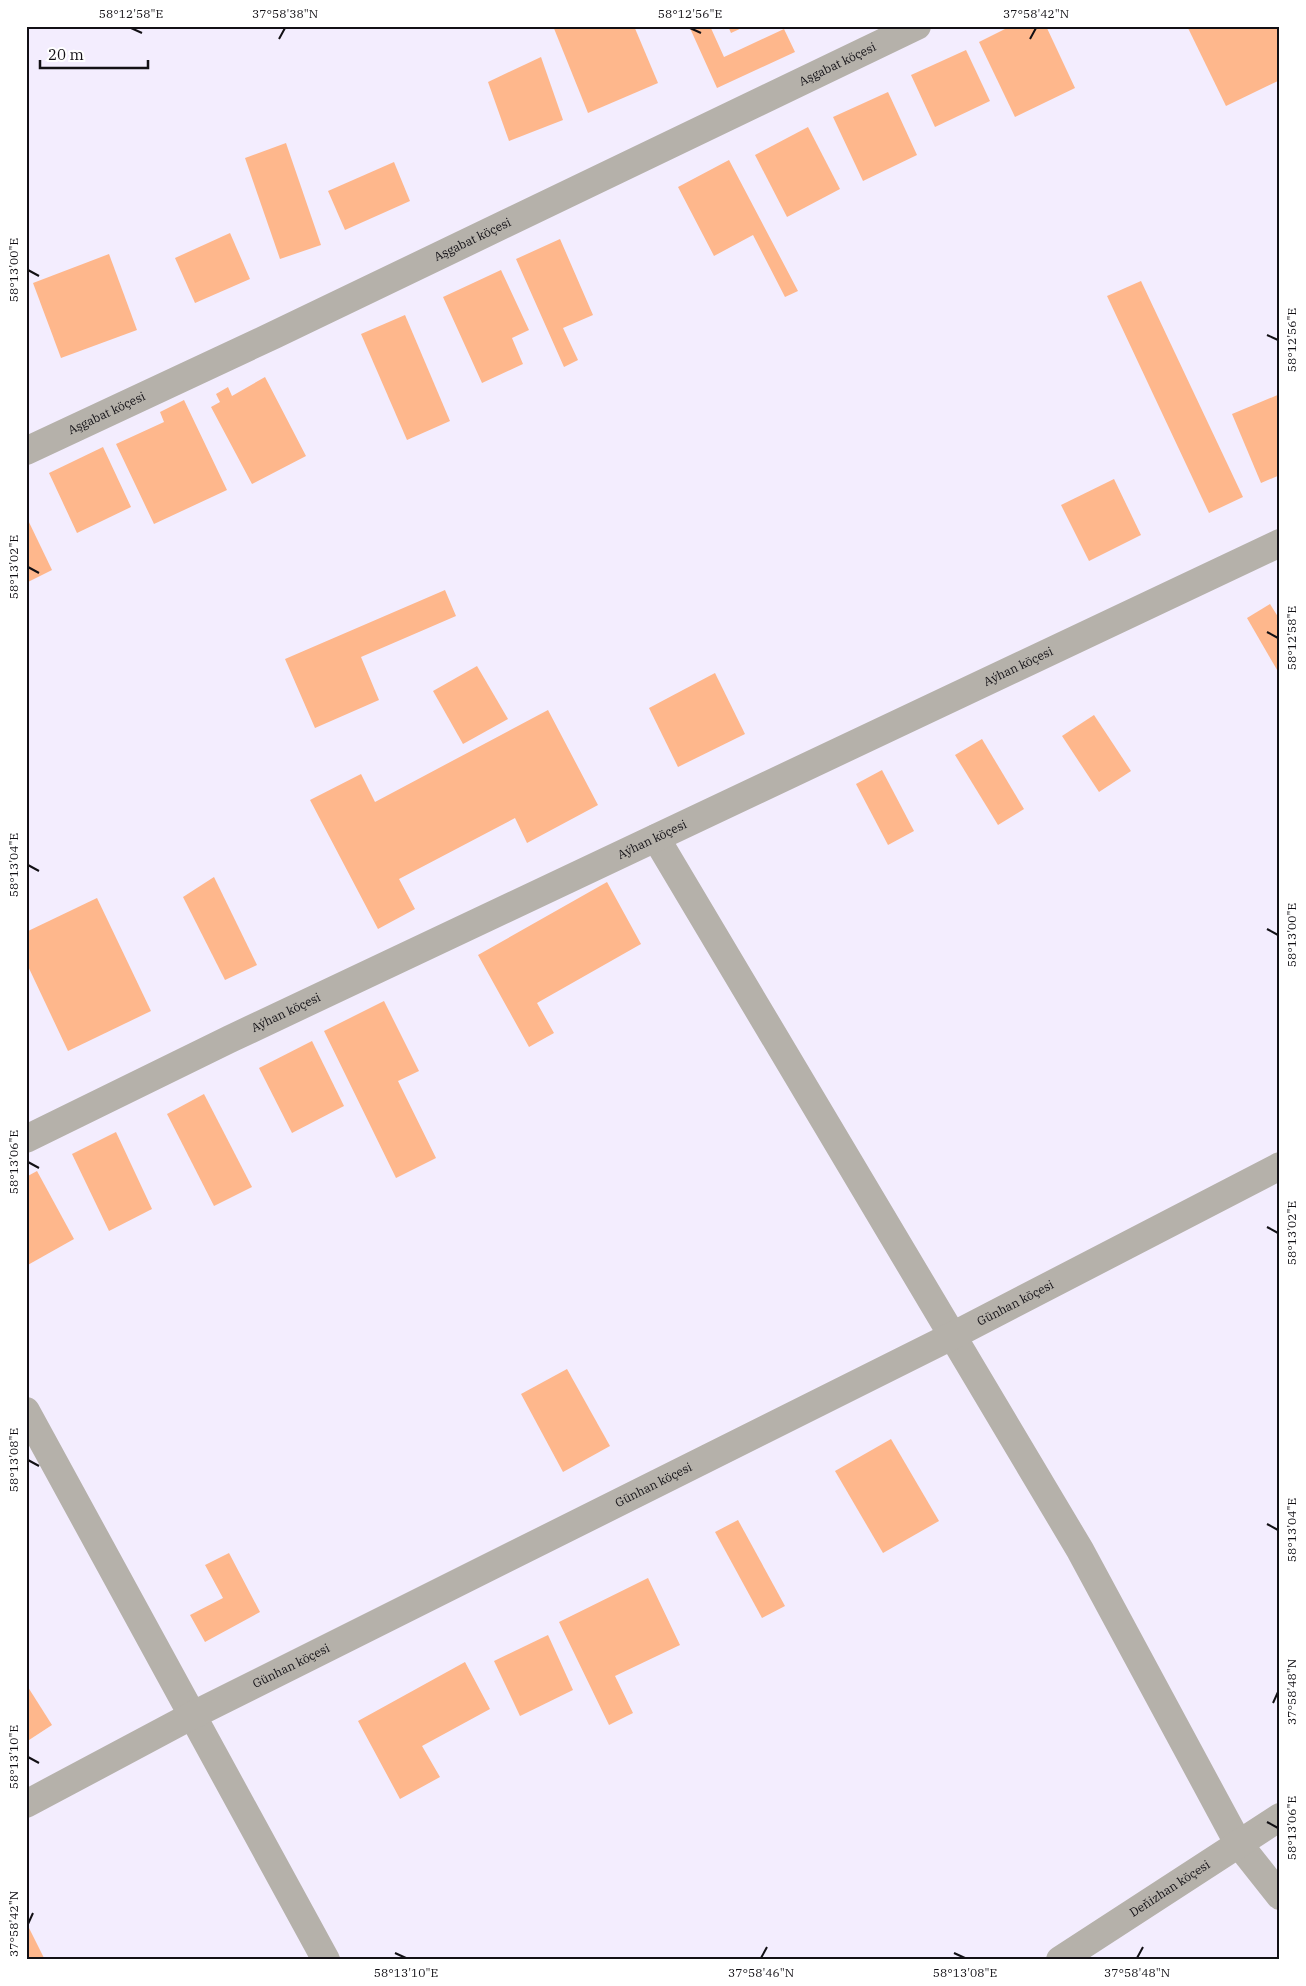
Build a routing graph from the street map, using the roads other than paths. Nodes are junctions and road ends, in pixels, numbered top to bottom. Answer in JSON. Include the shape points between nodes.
{"nodes":[{"id":1,"x":917,"y":26,"type":"edge"},
{"id":2,"x":26,"y":451,"type":"edge"},
{"id":3,"x":1280,"y":543,"type":"edge"},
{"id":4,"x":656,"y":838,"type":"junction"},
{"id":5,"x":26,"y":1139,"type":"edge"},
{"id":6,"x":1280,"y":1166,"type":"edge"},
{"id":7,"x":952,"y":1336,"type":"junction"},
{"id":8,"x":26,"y":1411,"type":"edge"},
{"id":9,"x":193,"y":1715,"type":"junction"},
{"id":10,"x":26,"y":1804,"type":"edge"},
{"id":11,"x":1280,"y":1817,"type":"edge"},
{"id":12,"x":1238,"y":1844,"type":"junction"},
{"id":13,"x":1280,"y":1896,"type":"edge"},
{"id":14,"x":326,"y":1960,"type":"edge"},
{"id":15,"x":1060,"y":1960,"type":"edge"}],
"edges":[{"from":1,"to":2,"type":"street","name":"Aşgabat köçesi"},
{"from":3,"to":4,"type":"street","name":"Aýhan köçesi"},
{"from":4,"to":5,"type":"street","name":"Aýhan köçesi"},
{"from":4,"to":7,"type":"street"},
{"from":6,"to":7,"type":"street","name":"Günhan köçesi"},
{"from":7,"to":9,"type":"street","name":"Günhan köçesi"},
{"from":7,"to":12,"type":"street","via":[[1080,1550]]},
{"from":8,"to":9,"type":"street"},
{"from":9,"to":10,"type":"street","name":"Günhan köçesi"},
{"from":9,"to":14,"type":"street"},
{"from":11,"to":12,"type":"street","name":"Deňizhan köçesi"},
{"from":12,"to":13,"type":"street"},
{"from":12,"to":15,"type":"street","name":"Deňizhan köçesi"}]}
